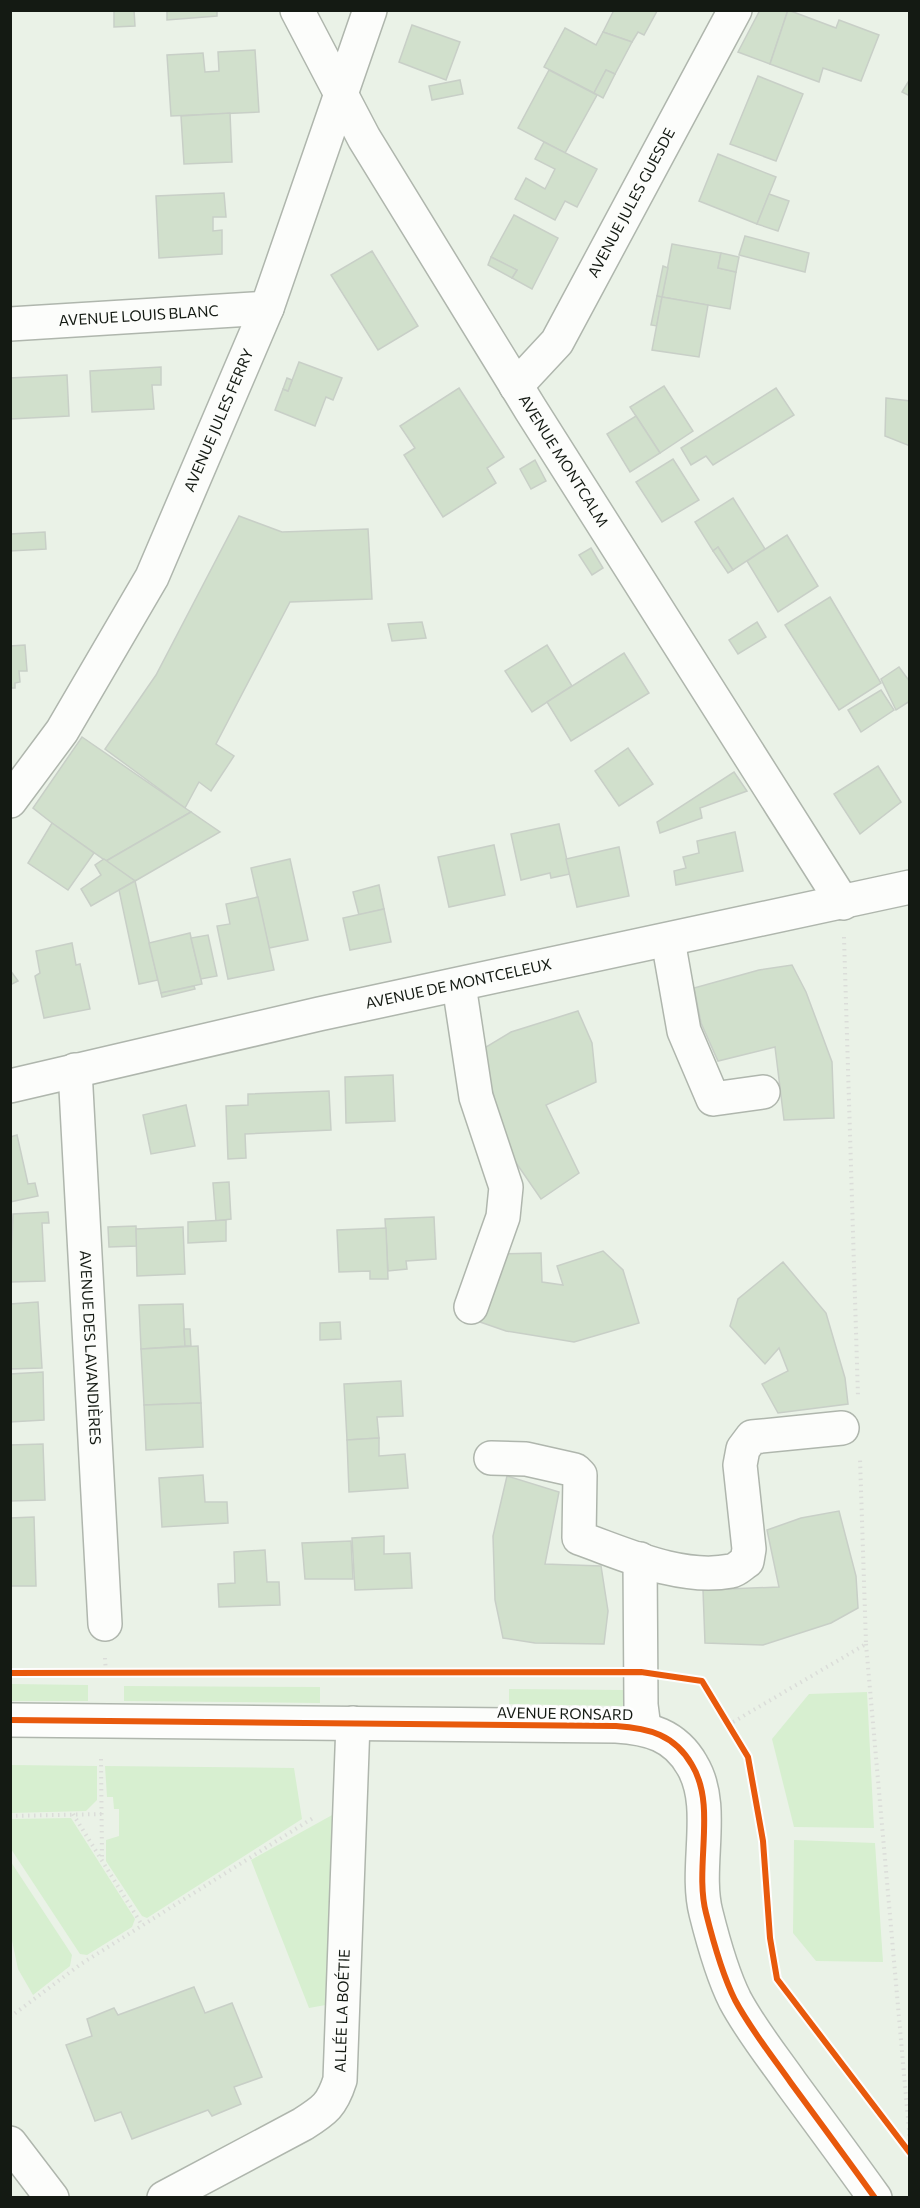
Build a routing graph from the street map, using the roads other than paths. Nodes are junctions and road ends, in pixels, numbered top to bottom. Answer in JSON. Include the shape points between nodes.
{"nodes":[{"id":1,"x":297,"y":10,"type":"edge"},
{"id":2,"x":370,"y":10,"type":"edge"},
{"id":3,"x":735,"y":10,"type":"edge"},
{"id":4,"x":339,"y":95,"type":"junction"},
{"id":5,"x":267,"y":308,"type":"junction"},
{"id":6,"x":10,"y":324,"type":"edge"},
{"id":7,"x":516,"y":386,"type":"junction"},
{"id":8,"x":10,"y":801,"type":"edge"},
{"id":9,"x":909,"y":887,"type":"edge"},
{"id":10,"x":843,"y":903,"type":"junction"},
{"id":11,"x":668,"y":940,"type":"junction"},
{"id":12,"x":459,"y":984,"type":"junction"},
{"id":13,"x":75,"y":1070,"type":"junction"},
{"id":14,"x":10,"y":1086,"type":"edge"},
{"id":15,"x":763,"y":1092,"type":"dead end"},
{"id":16,"x":471,"y":1307,"type":"dead end"},
{"id":17,"x":854,"y":1428,"type":"road end"},
{"id":18,"x":491,"y":1458,"type":"dead end"},
{"id":19,"x":640,"y":1558,"type":"junction"},
{"id":20,"x":105,"y":1624,"type":"dead end"},
{"id":21,"x":10,"y":1720,"type":"edge"},
{"id":22,"x":353,"y":1723,"type":"junction"},
{"id":23,"x":644,"y":1728,"type":"junction"},
{"id":24,"x":10,"y":2143,"type":"edge"},
{"id":25,"x":52,"y":2198,"type":"edge"},
{"id":26,"x":164,"y":2198,"type":"edge"},
{"id":27,"x":875,"y":2198,"type":"edge"}],
"edges":[{"from":1,"to":4,"type":"street","name":"AVENUE MONTCALM"},
{"from":2,"to":4,"type":"street","name":"AVENUE JULES FERRY"},
{"from":3,"to":7,"type":"street","name":"AVENUE JULES GUESDE","via":[[557,342]]},
{"from":4,"to":5,"type":"street","name":"AVENUE JULES FERRY"},
{"from":4,"to":7,"type":"street","name":"AVENUE MONTCALM"},
{"from":5,"to":6,"type":"street","name":"AVENUE LOUIS BLANC"},
{"from":5,"to":8,"type":"street","name":"AVENUE JULES FERRY","via":[[152,577],[63,731]]},
{"from":7,"to":10,"type":"street","name":"AVENUE MONTCALM"},
{"from":9,"to":10,"type":"street","name":"AVENUE DE MONTCELEUX"},
{"from":10,"to":11,"type":"street","name":"AVENUE DE MONTCELEUX"},
{"from":11,"to":12,"type":"street","name":"AVENUE DE MONTCELEUX"},
{"from":11,"to":15,"type":"street","via":[[684,1031],[713,1100]]},
{"from":12,"to":13,"type":"street","name":"AVENUE DE MONTCELEUX"},
{"from":12,"to":16,"type":"street","via":[[476,1097],[506,1187],[503,1217]]},
{"from":13,"to":14,"type":"street","name":"AVENUE DE MONTCELEUX"},
{"from":13,"to":20,"type":"street","name":"AVENUE DES LAVANDIÈRES"},
{"from":17,"to":19,"type":"street","via":[[752,1437],[742,1449],[740,1465],[749,1549],[747,1561],[733,1570],[691,1572]]},
{"from":18,"to":19,"type":"street","via":[[526,1459],[575,1470],[580,1474],[579,1538]]},
{"from":19,"to":23,"type":"street"},
{"from":21,"to":22,"type":"street","name":"AVENUE RONSARD"},
{"from":22,"to":23,"type":"street","name":"AVENUE RONSARD"},
{"from":22,"to":26,"type":"street","name":"ALLÉE LA BOÉTIE","via":[[340,2080],[334,2099],[324,2111],[303,2124]]},
{"from":23,"to":27,"type":"street","name":"AVENUE RONSARD","via":[[674,1741],[700,1783],[704,1802],[704,1904],[734,1997],[764,2045]]},
{"from":24,"to":25,"type":"street"}]}
